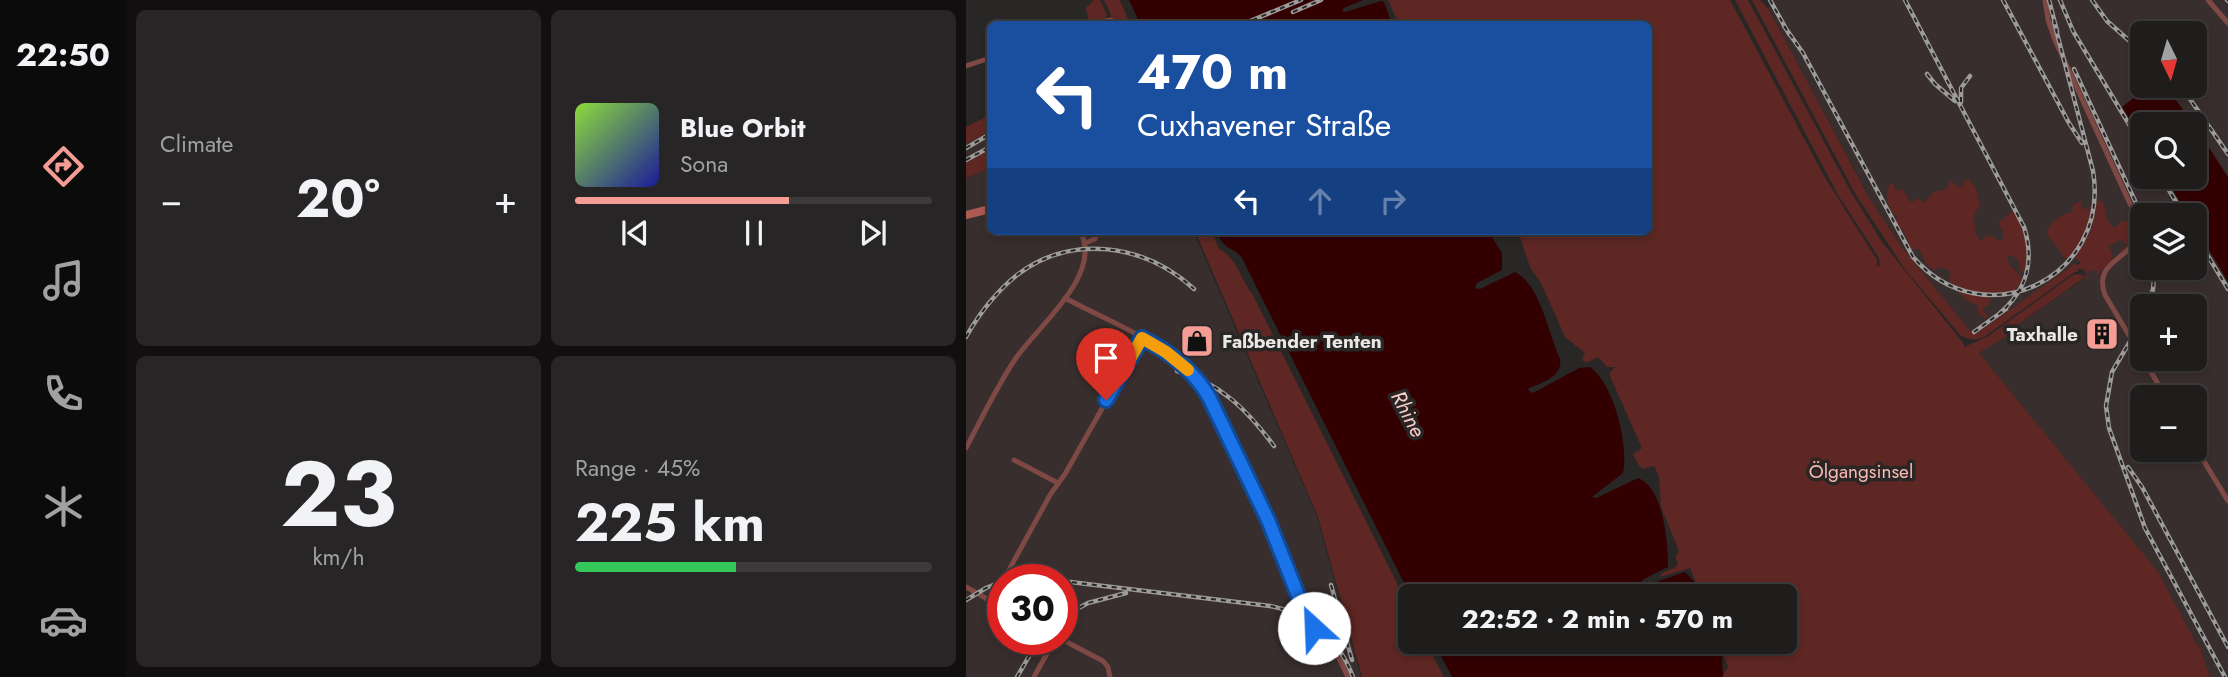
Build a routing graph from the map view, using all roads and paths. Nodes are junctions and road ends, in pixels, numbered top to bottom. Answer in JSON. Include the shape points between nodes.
{"nodes":[{"id":1,"x":2045,"y":0,"type":"edge"},
{"id":2,"x":2208,"y":0,"type":"edge"},
{"id":3,"x":1111,"y":20,"type":"dead end"},
{"id":4,"x":1104,"y":21,"type":"edge"},
{"id":5,"x":2228,"y":23,"type":"edge"},
{"id":6,"x":987,"y":59,"type":"edge"},
{"id":7,"x":966,"y":66,"type":"edge"},
{"id":8,"x":987,"y":210,"type":"edge"},
{"id":9,"x":966,"y":215,"type":"edge"},
{"id":10,"x":1082,"y":235,"type":"edge"},
{"id":11,"x":1096,"y":235,"type":"edge"},
{"id":12,"x":1085,"y":243,"type":"junction"},
{"id":13,"x":1065,"y":298,"type":"junction"},
{"id":14,"x":2130,"y":336,"type":"edge"},
{"id":15,"x":1142,"y":338,"type":"junction"},
{"id":16,"x":966,"y":448,"type":"edge"},
{"id":17,"x":1014,"y":460,"type":"dead end"},
{"id":18,"x":2204,"y":462,"type":"edge"},
{"id":19,"x":1058,"y":483,"type":"junction"},
{"id":20,"x":2228,"y":501,"type":"edge"},
{"id":21,"x":1012,"y":564,"type":"edge"},
{"id":22,"x":966,"y":587,"type":"edge"},
{"id":23,"x":987,"y":599,"type":"edge"},
{"id":24,"x":1078,"y":648,"type":"edge"},
{"id":25,"x":1046,"y":655,"type":"edge"},
{"id":26,"x":1034,"y":677,"type":"edge"},
{"id":27,"x":1110,"y":677,"type":"edge"},
{"id":28,"x":1348,"y":677,"type":"edge"}],
"edges":[{"from":1,"to":14,"type":"street","via":[[2055,40],[2137,219],[2135,244],[2107,267],[2102,285]]},
{"from":2,"to":5,"type":"street"},
{"from":3,"to":4,"type":"street"},
{"from":6,"to":7,"type":"street"},
{"from":8,"to":9,"type":"street"},
{"from":10,"to":12,"type":"street"},
{"from":11,"to":12,"type":"street"},
{"from":12,"to":13,"type":"street","via":[[1084,264]]},
{"from":13,"to":15,"type":"street"},
{"from":13,"to":16,"type":"street","via":[[1014,360]]},
{"from":15,"to":19,"type":"street"},
{"from":15,"to":28,"type":"street","via":[[1166,352],[1203,388],[1265,513],[1309,623],[1335,650]]},
{"from":17,"to":19,"type":"street"},
{"from":18,"to":20,"type":"street"},
{"from":19,"to":21,"type":"street"},
{"from":22,"to":23,"type":"street"},
{"from":24,"to":27,"type":"street","via":[[1102,661]]},
{"from":25,"to":26,"type":"street"}]}
